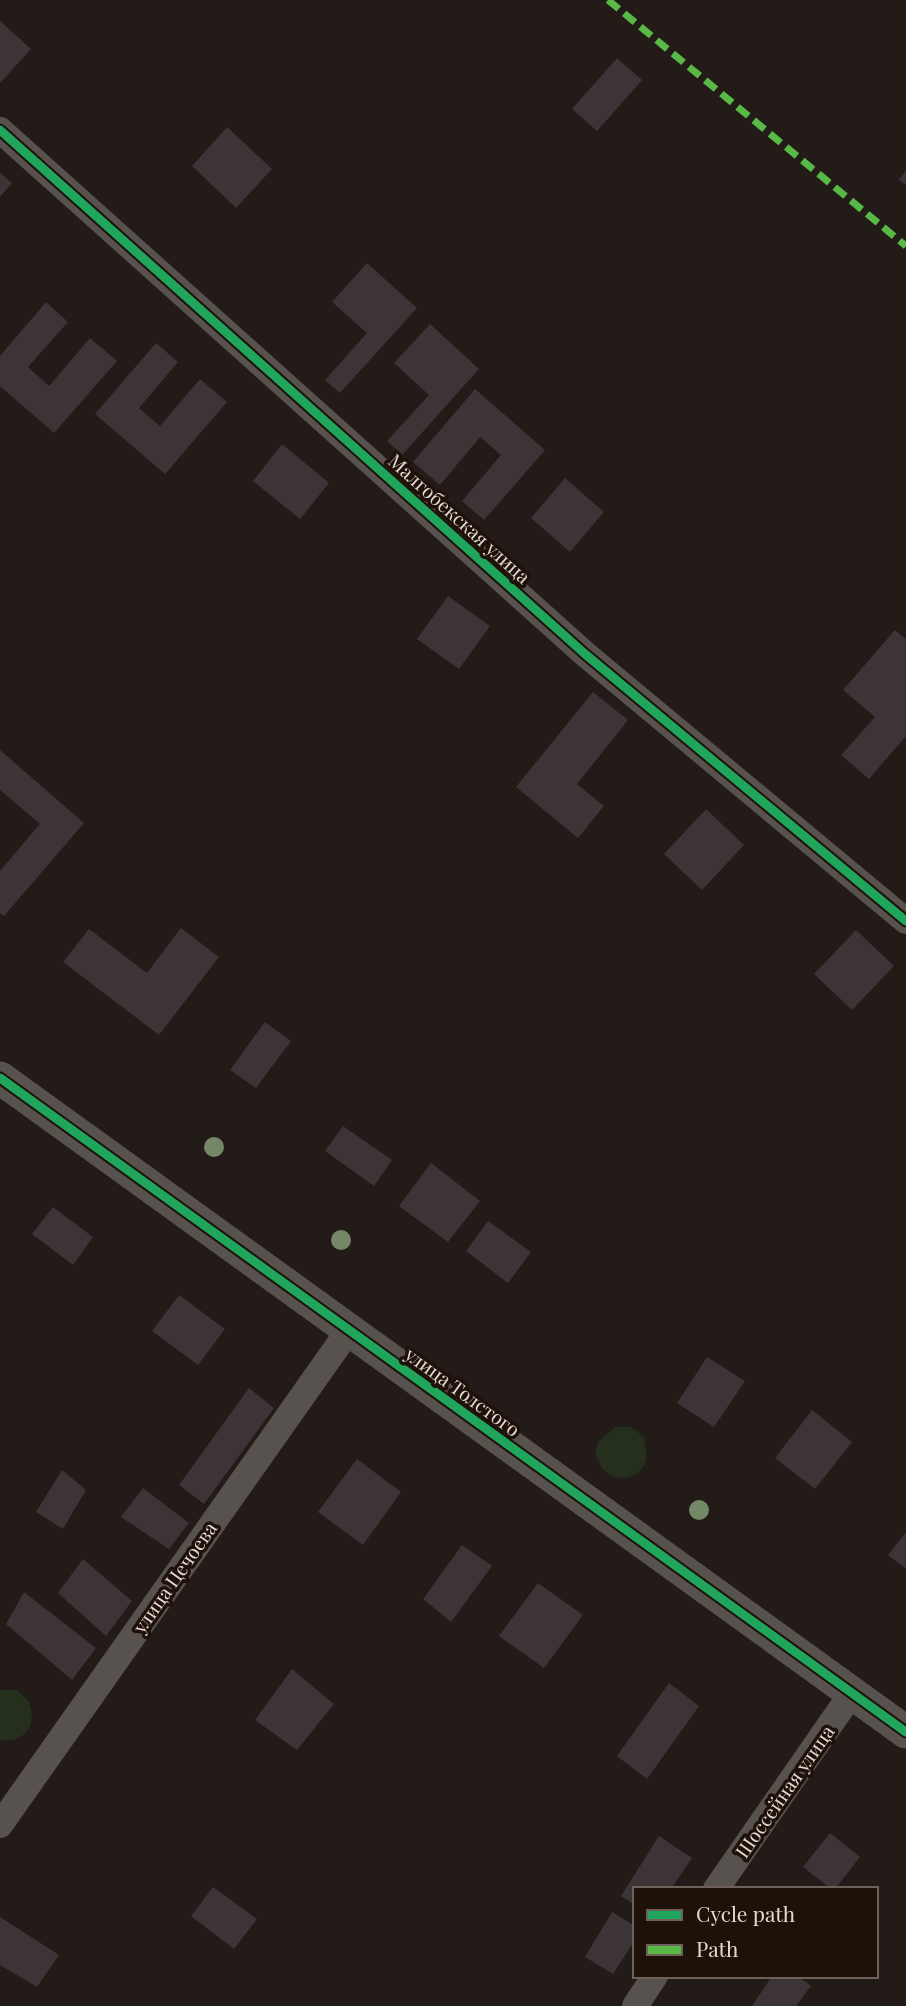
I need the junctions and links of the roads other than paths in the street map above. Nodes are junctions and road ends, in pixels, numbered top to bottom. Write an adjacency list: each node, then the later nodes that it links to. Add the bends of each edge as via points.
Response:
1 (0, 130): 2 (street, Малгобекская улица, via 585,654)
2 (906, 921)
3 (0, 1079): 4 (street, улица Толстого)
4 (349, 1330): 5 (street, улица Толстого); 7 (street, улица Цечоева)
5 (852, 1693): 6 (street, улица Толстого); 8 (street, Шоссейная улица)
6 (906, 1732)
7 (0, 1825)
8 (717, 1887)
9 (654, 1978): 10 (street)
10 (635, 2006)

